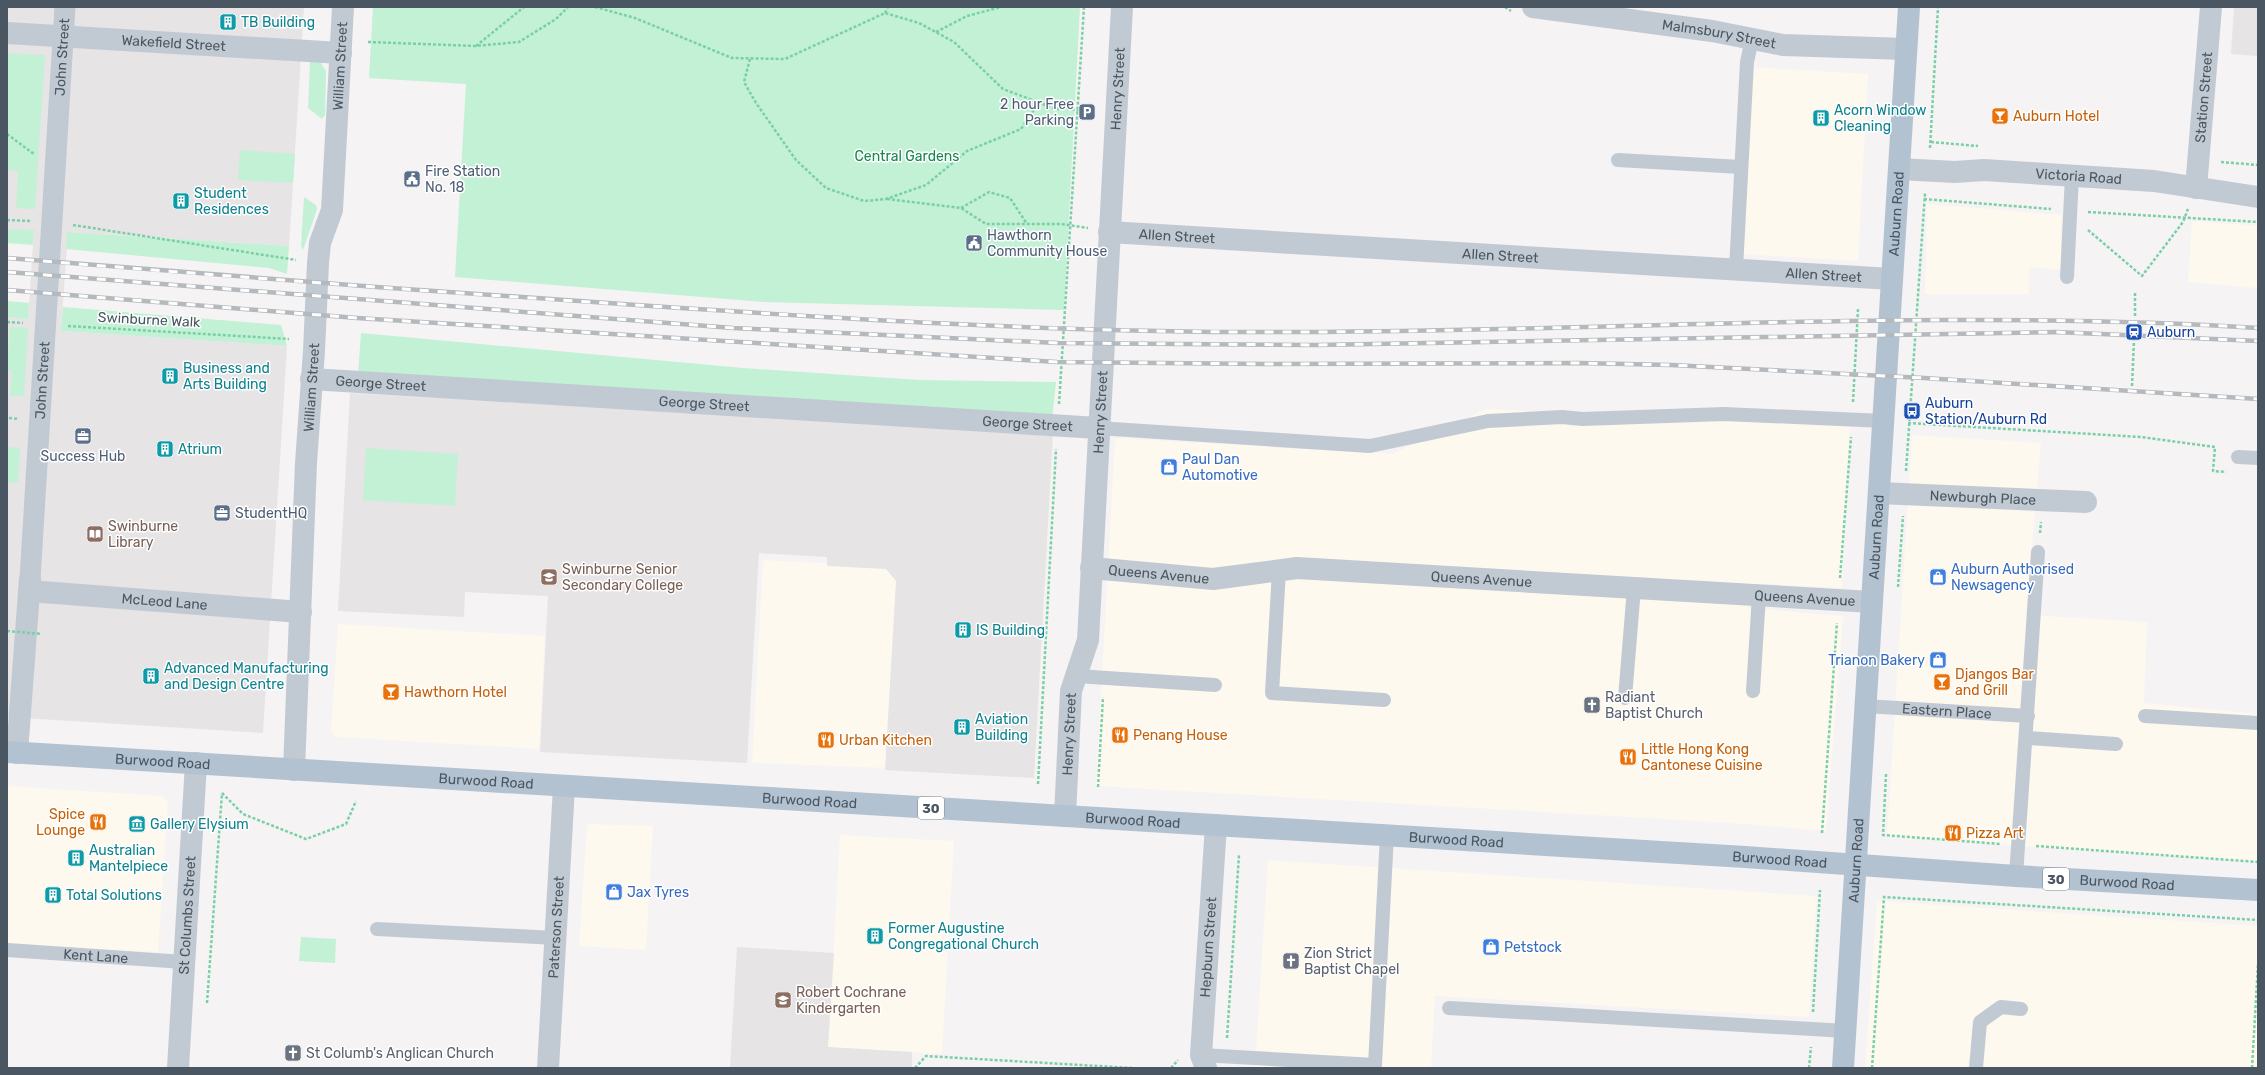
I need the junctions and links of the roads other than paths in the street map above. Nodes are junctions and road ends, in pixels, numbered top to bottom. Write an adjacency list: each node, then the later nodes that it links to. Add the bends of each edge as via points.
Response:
1 (65, 7): 8 (street, John Street)
2 (343, 7): 11 (street, William Street)
3 (1122, 7): 18 (street, Henry Street)
4 (1533, 7): 9 (street, Malmsbury Street, via 1712,31)
5 (1909, 7): 10 (main road, Auburn Road)
6 (2211, 7): 16 (street, Station Street)
7 (7, 33): 8 (street, Wakefield Street)
8 (63, 37): 11 (street, Wakefield Street); 32 (street, John Street)
9 (1752, 39): 10 (street, Malmsbury Street, via 1783,45); 13 (lane, via 1747,62)
10 (1906, 49): 14 (main road, Auburn Road)
11 (341, 53): 22 (street, William Street, via 332,210 320,243)
12 (1618, 160): 13 (lane)
13 (1741, 167): 19 (lane)
14 (1898, 169): 15 (street, Victoria Road, via 1955,172 1984,170); 21 (main road, Auburn Road)
15 (2072, 176): 16 (street, Victoria Road, via 2154,181); 20 (lane)
16 (2196, 188): 17 (street, Victoria Road)
17 (2258, 198)
18 (1109, 232): 19 (street, Allen Street); 24 (street, Henry Street)
19 (1736, 269): 21 (street, Allen Street)
20 (2067, 277)
21 (1892, 279): 23 (main road, Auburn Road)
22 (311, 379): 24 (street, George Street); 36 (street, William Street)
23 (1884, 421): 24 (lane, via 1724,414 1488,421 1370,446); 27 (main road, Auburn Road)
24 (1098, 428): 30 (street, Henry Street)
25 (2238, 457): 26 (lane)
26 (2258, 458)
27 (1879, 493): 28 (street, Newburgh Place); 35 (main road, Auburn Road)
28 (2086, 502)
29 (2038, 552): 43 (lane)
30 (1091, 568): 31 (street, Queens Avenue, via 1214,579); 37 (street, Henry Street, via 1088,640)
31 (1279, 570): 33 (street, Queens Avenue, via 1297,568); 41 (lane, via 1272,693)
32 (29, 585): 36 (street, McLeod Lane); 48 (street, John Street)
33 (1634, 588): 34 (street, Queens Avenue); 40 (lane)
34 (1759, 595): 35 (street, Queens Avenue); 39 (lane)
35 (1872, 602): 42 (main road, Auburn Road)
36 (301, 612): 50 (street, William Street)
37 (1076, 676): 38 (lane); 52 (street, Henry Street, via 1071,691)
38 (1215, 685)
39 (1753, 691)
40 (1625, 698)
41 (1384, 700)
42 (1866, 706): 43 (lane, Eastern Place); 55 (main road, Auburn Road)
43 (2028, 716): 46 (lane)
44 (2145, 716): 45 (lane)
45 (2258, 723)
46 (2027, 738): 47 (lane); 56 (lane)
47 (2116, 744)
48 (12, 753): 49 (main road, Burwood Road / 30)
49 (196, 763): 50 (main road, Burwood Road / 30); 61 (street, St Columbs Street)
50 (294, 770): 51 (main road, Burwood Road / 30)
51 (564, 787): 52 (main road, Burwood Road / 30); 59 (street, Paterson Street)
52 (1066, 816): 53 (main road, Burwood Road / 30)
53 (1216, 825): 54 (main road, Burwood Road / 30); 65 (street, Hepburn Street)
54 (1387, 835): 55 (main road, Burwood Road / 30); 65 (lane, via 1375,1064 1226,1056)
55 (1855, 865): 56 (main road, Burwood Road / 30); 64 (main road, Auburn Road)
56 (2016, 876): 57 (main road, Burwood Road / 30)
57 (2258, 890)
58 (377, 929): 59 (lane)
59 (556, 938): 67 (street, Paterson Street)
60 (7, 950): 61 (lane, Kent Lane)
61 (184, 962): 66 (street, St Columbs Street)
62 (1449, 1008): 64 (lane)
63 (2021, 1009): 69 (lane, via 2001,1007 1980,1022)
64 (1846, 1031): 68 (main road, Auburn Road)
65 (1204, 1061)
66 (178, 1068)
67 (548, 1068)
68 (1843, 1068)
69 (1976, 1068)

